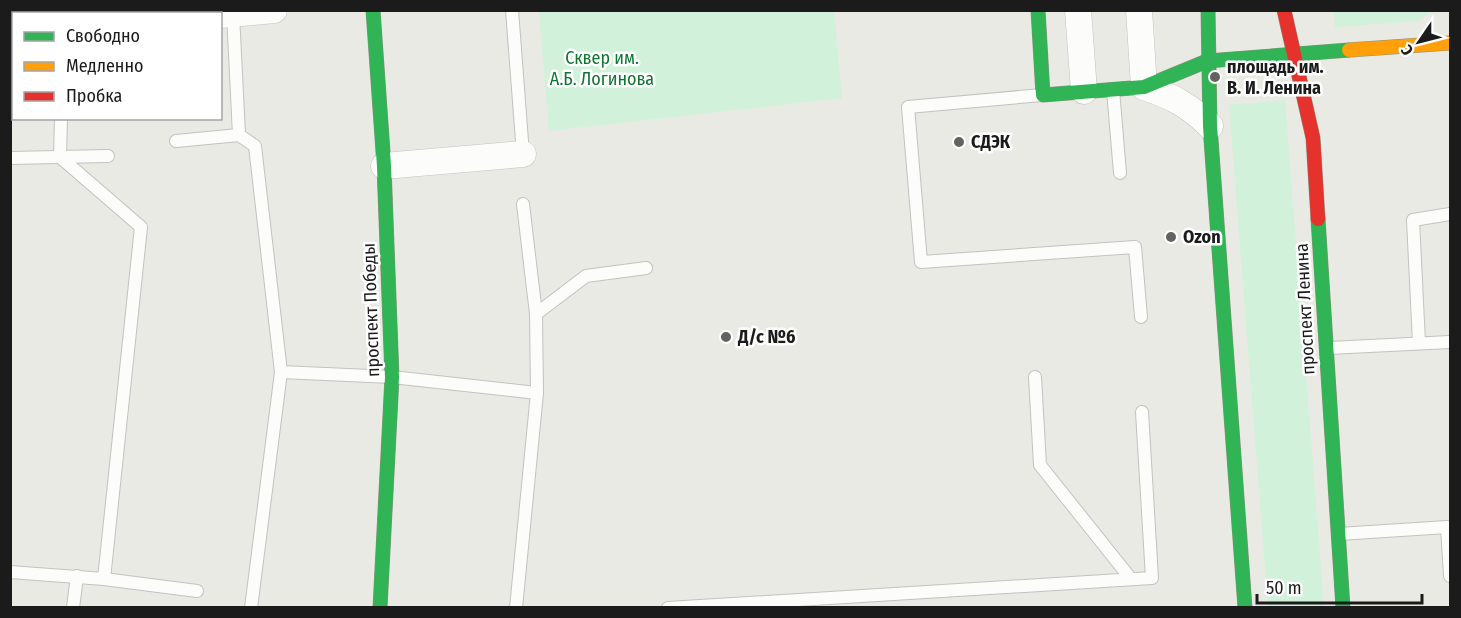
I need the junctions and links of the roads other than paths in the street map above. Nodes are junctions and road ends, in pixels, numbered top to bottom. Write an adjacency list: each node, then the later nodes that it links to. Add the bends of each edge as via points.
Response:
1 (274, 10): 9 (street)
2 (373, 10): 25 (street, проспект Победы)
3 (512, 10): 21 (lane)
4 (1038, 10): 16 (street)
5 (1078, 10): 15 (street)
6 (1139, 10): 13 (street)
7 (1208, 10): 12 (street)
8 (1284, 10): 11 (street, проспект Ленина)
9 (226, 15): 19 (lane)
10 (1450, 43): 11 (street)
11 (1295, 55): 12 (street); 34 (street, проспект Ленина, via 1313,138)
12 (1207, 61): 13 (street); 18 (street)
13 (1144, 87): 14 (street); 18 (street, via 1192,107)
14 (1113, 89): 15 (street); 26 (lane)
15 (1084, 91): 16 (street)
16 (1043, 95): 31 (lane, via 908,107 921,262 1135,247)
17 (60, 120): 23 (lane)
18 (1210, 126): 53 (street)
19 (239, 135): 20 (lane); 35 (lane, via 255,146)
20 (176, 141)
21 (523, 154): 25 (street)
22 (108, 156): 23 (lane)
23 (60, 157): 24 (lane); 44 (lane, via 141,227)
24 (10, 158)
25 (384, 166): 37 (street, проспект Победы)
26 (1120, 173)
27 (523, 204): 30 (lane)
28 (1450, 214): 33 (lane, via 1413,220)
29 (646, 268): 30 (lane, via 586,276)
30 (536, 314): 38 (lane)
31 (1141, 317)
32 (1450, 342): 33 (lane)
33 (1419, 343): 34 (lane)
34 (1325, 349): 40 (street, проспект Ленина)
35 (281, 372): 37 (lane); 49 (lane)
36 (1035, 376): 45 (lane, via 1040,465)
37 (392, 377): 38 (lane); 50 (street, проспект Победы)
38 (537, 393): 51 (lane)
39 (1143, 412): 45 (lane, via 1152,578)
40 (1337, 534): 43 (lane, via 1447,527); 54 (street, проспект Ленина)
41 (10, 572): 42 (lane)
42 (77, 576): 44 (lane); 48 (lane)
43 (1450, 576)
44 (104, 579): 46 (lane)
45 (1131, 579): 47 (lane)
46 (197, 591)
47 (841, 602): 52 (lane)
48 (73, 608)
49 (251, 608)
50 (381, 608)
51 (516, 608)
52 (668, 608)
53 (1245, 608)
54 (1343, 608)

